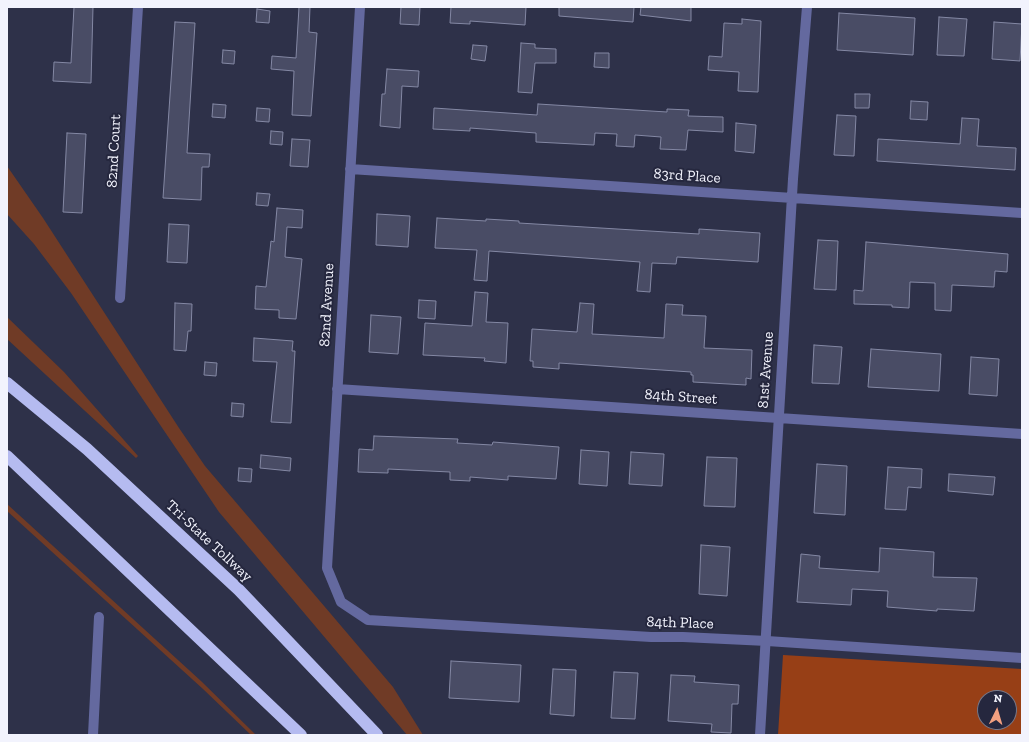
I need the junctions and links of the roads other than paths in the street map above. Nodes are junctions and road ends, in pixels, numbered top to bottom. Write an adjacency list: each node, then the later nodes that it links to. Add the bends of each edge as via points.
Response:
1 (138, 7): 7 (street, 82nd Court)
2 (360, 7): 4 (street, 82nd Avenue)
3 (806, 7): 5 (street, 81st Avenue)
4 (350, 169): 5 (street, 83rd Place); 9 (street, 82nd Avenue)
5 (792, 198): 6 (street, 83rd Place); 10 (street, 81st Avenue)
6 (1022, 213)
7 (120, 298)
8 (7, 383): 19 (highway, Tri-State Tollway, via 87,449 239,590)
9 (337, 390): 10 (street, 84th Street); 13 (street, 82nd Avenue, via 327,568)
10 (778, 419): 11 (street, 84th Street); 15 (street, 81st Avenue)
11 (1022, 434)
12 (7, 456): 18 (highway)
13 (341, 602): 15 (street, 84th Place, via 368,620 651,637)
14 (99, 617): 17 (street)
15 (767, 641): 16 (street, 84th Place); 20 (street, 81st Avenue)
16 (1022, 658)
17 (93, 735)
18 (301, 735)
19 (377, 735)
20 (760, 735)

